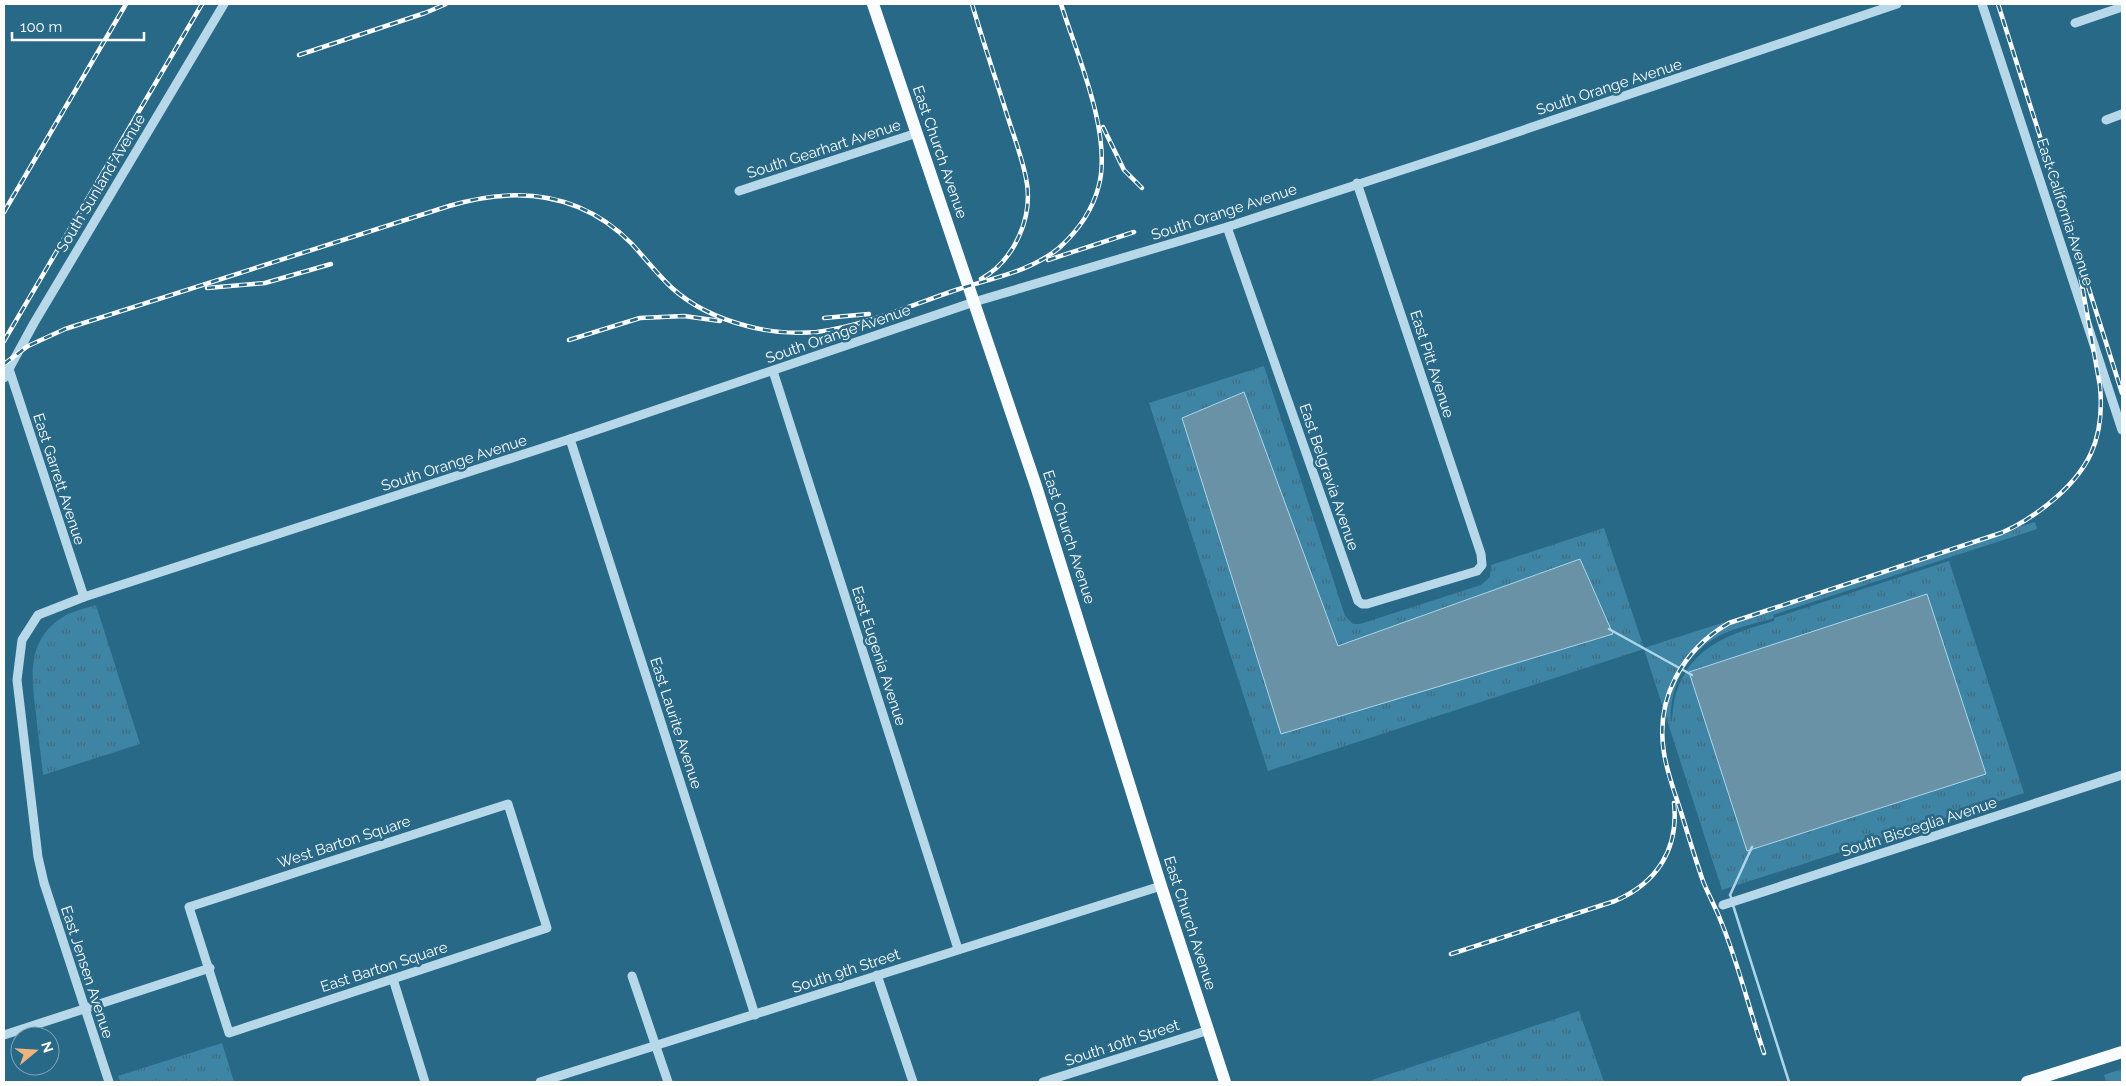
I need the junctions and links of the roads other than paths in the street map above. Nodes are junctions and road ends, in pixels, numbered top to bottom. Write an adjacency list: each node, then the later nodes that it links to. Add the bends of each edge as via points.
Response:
1 (224, 4): 14 (street, South Sunland Avenue)
2 (873, 4): 9 (main road, East Church Avenue)
3 (1897, 4): 10 (street, South Orange Avenue)
4 (1982, 4): 17 (street, East California Avenue)
5 (2122, 7): 6 (street)
6 (2075, 23)
7 (2122, 114): 8 (street)
8 (2106, 120)
9 (917, 133): 11 (street, South Gearhart Avenue); 13 (main road, East Church Avenue)
10 (1357, 183): 12 (street, South Orange Avenue); 19 (street, East Pitt Avenue)
11 (739, 191)
12 (1227, 226): 13 (street, South Orange Avenue); 19 (street, East Belgravia Avenue, via 1358,600 1367,604 1477,570 1482,565)
13 (974, 302): 15 (street, South Orange Avenue); 23 (main road, East Church Avenue, via 1037,488)
14 (9, 369): 16 (street, South Sunland Avenue); 20 (street, East Garrett Avenue)
15 (773, 371): 18 (street, South Orange Avenue); 26 (street, East Eugenia Avenue)
16 (4, 378)
17 (2122, 430)
18 (570, 439): 20 (street, South Orange Avenue); 32 (street, East Laurite Avenue)
19 (1481, 554)
20 (84, 597): 22 (street, South Orange Avenue, via 38,615 22,640 17,680)
21 (2122, 775): 24 (street, South Bisceglia Avenue)
22 (40, 870): 31 (street, East Jensen Avenue)
23 (1161, 886): 26 (street, South 9th Street); 33 (main road, East Church Avenue)
24 (1724, 904)
25 (547, 928): 27 (street, West Barton Square, via 508,804 189,907); 30 (street, East Barton Square)
26 (958, 949): 28 (street, South 9th Street)
27 (210, 968): 30 (street, East Barton Square, via 229,1033); 31 (street)
28 (877, 975): 32 (street, South 9th Street); 41 (street)
29 (632, 976): 35 (street)
30 (393, 979): 38 (street)
31 (85, 1008): 34 (street); 37 (street, East Jensen Avenue)
32 (755, 1015): 35 (street, South 9th Street)
33 (1209, 1030): 42 (street, South 10th Street); 43 (main road, East Church Avenue)
34 (4, 1035)
35 (655, 1045): 39 (street, South 9th Street); 40 (street)
36 (2122, 1052): 44 (main road)
37 (109, 1082)
38 (425, 1082)
39 (540, 1082)
40 (668, 1082)
41 (913, 1082)
42 (1044, 1082)
43 (1225, 1082)
44 (2027, 1082)

